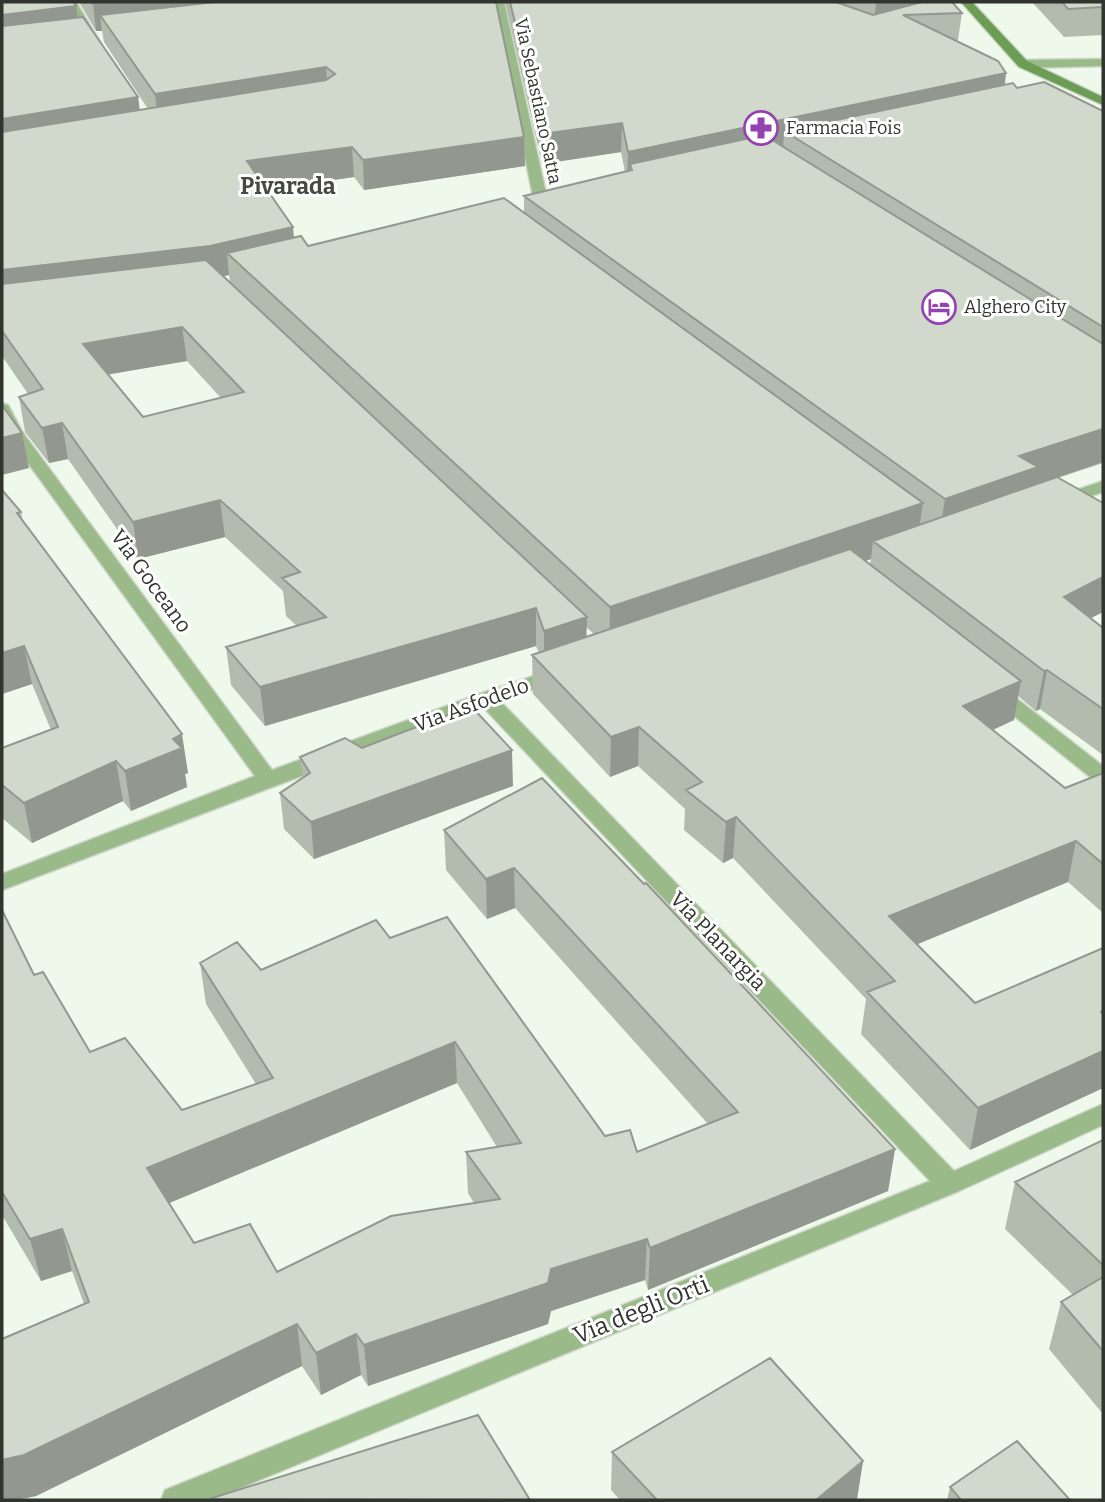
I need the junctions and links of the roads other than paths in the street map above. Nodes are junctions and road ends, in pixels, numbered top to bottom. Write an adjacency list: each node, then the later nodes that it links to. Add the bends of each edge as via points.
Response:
1 (71, 2): 6 (street)
2 (969, 5): 4 (street); 9 (street)
3 (496, 7): 13 (street, Via Sebastiano Satta)
4 (954, 11)
5 (104, 36): 6 (street)
6 (84, 38): 7 (street)
7 (102, 54)
8 (1103, 62): 9 (street)
9 (1023, 64): 10 (street)
10 (1079, 90): 11 (street); 12 (street)
11 (1052, 96)
12 (1103, 101)
13 (543, 207)
14 (2, 408): 21 (street, Via Goceano, via 15,434)
15 (1103, 486): 16 (street)
16 (1039, 509)
17 (578, 667): 19 (street, Via Asfodelo)
18 (983, 682): 20 (street)
19 (486, 698): 21 (street, Via Asfodelo); 24 (street, Via Planargia)
20 (1103, 776)
21 (268, 779): 22 (street, Via Asfodelo)
22 (2, 882)
23 (1103, 1114): 24 (street, Via degli Orti)
24 (950, 1184): 25 (street, Via degli Orti)
25 (176, 1500)

